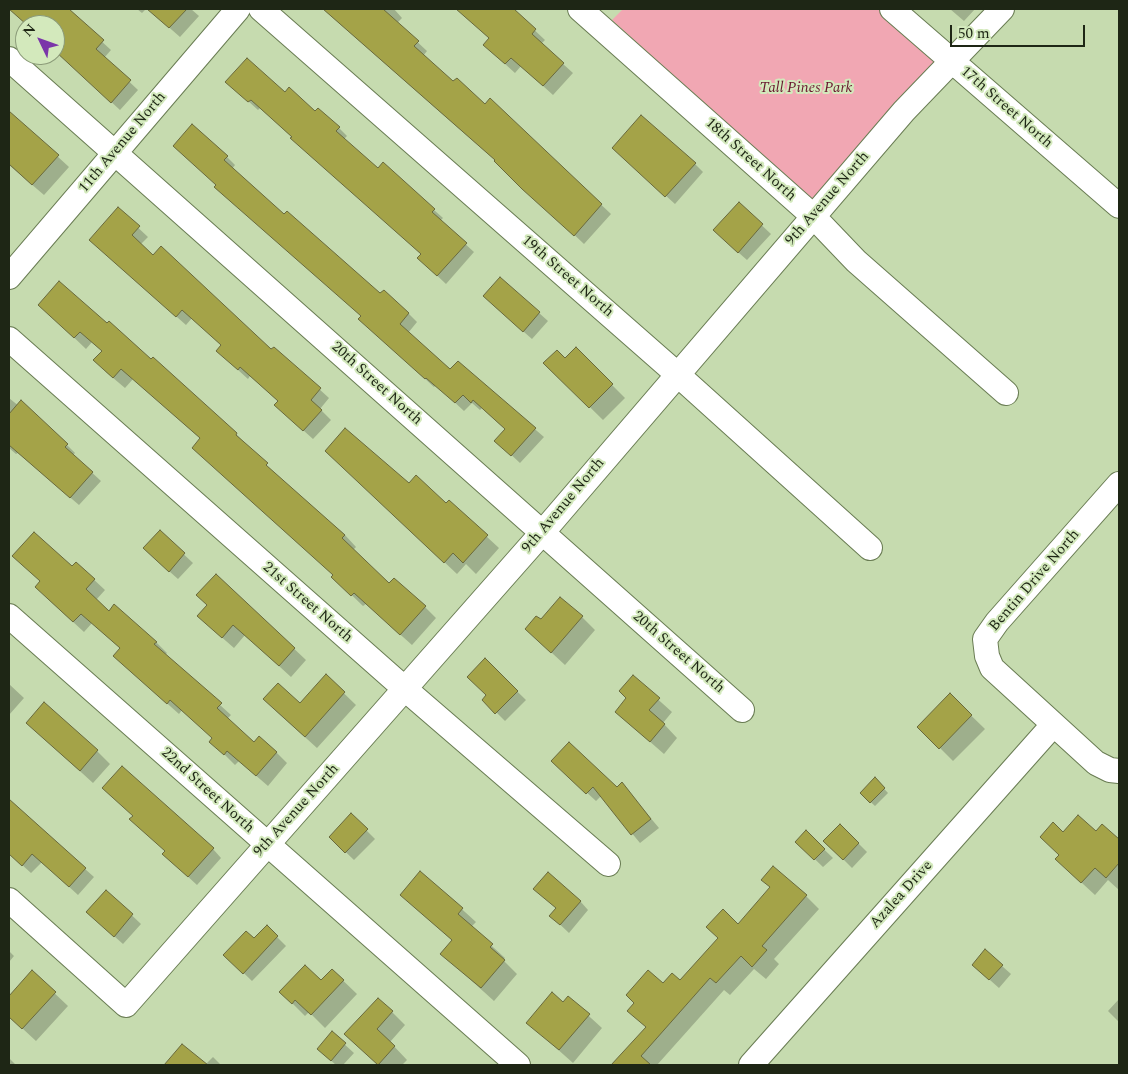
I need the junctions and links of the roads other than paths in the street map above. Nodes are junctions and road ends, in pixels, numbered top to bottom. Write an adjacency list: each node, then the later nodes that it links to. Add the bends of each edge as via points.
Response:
1 (238, 9): 8 (street, 11th Avenue North)
2 (261, 9): 13 (street, 19th Street North)
3 (580, 9): 10 (street, 18th Street North)
4 (892, 9): 7 (street, 17th Street North)
5 (1002, 9): 7 (street, 9th Avenue North)
6 (9, 59): 8 (street, 20th Street North)
7 (952, 62): 9 (street, 17th Street North); 10 (street, 9th Avenue North, via 904,111)
8 (116, 152): 11 (street, 11th Avenue North); 16 (street, 20th Street North)
9 (1119, 206)
10 (813, 216): 13 (street, 9th Avenue North); 14 (street, 18th Street North, via 856,261)
11 (9, 277)
12 (9, 339): 19 (street, 21st Street North)
13 (676, 374): 16 (street, 9th Avenue North); 17 (street, 19th Street North)
14 (1006, 393)
15 (1119, 484): 21 (street, Bentin Drive North, via 985,639 986,656 992,668)
16 (542, 533): 19 (street, 9th Avenue North); 20 (street, 20th Street North)
17 (870, 548)
18 (9, 616): 23 (street, 22nd Street North)
19 (405, 689): 23 (street, 9th Avenue North); 24 (street, 21st Street North)
20 (742, 710)
21 (1053, 725): 22 (street, via 1096,763); 27 (street, Azalea Drive)
22 (1119, 771)
23 (267, 844): 25 (street, 9th Avenue North, via 126,1005); 26 (street, 22nd Street North)
24 (608, 864)
25 (9, 900)
26 (518, 1065)
27 (752, 1065)

